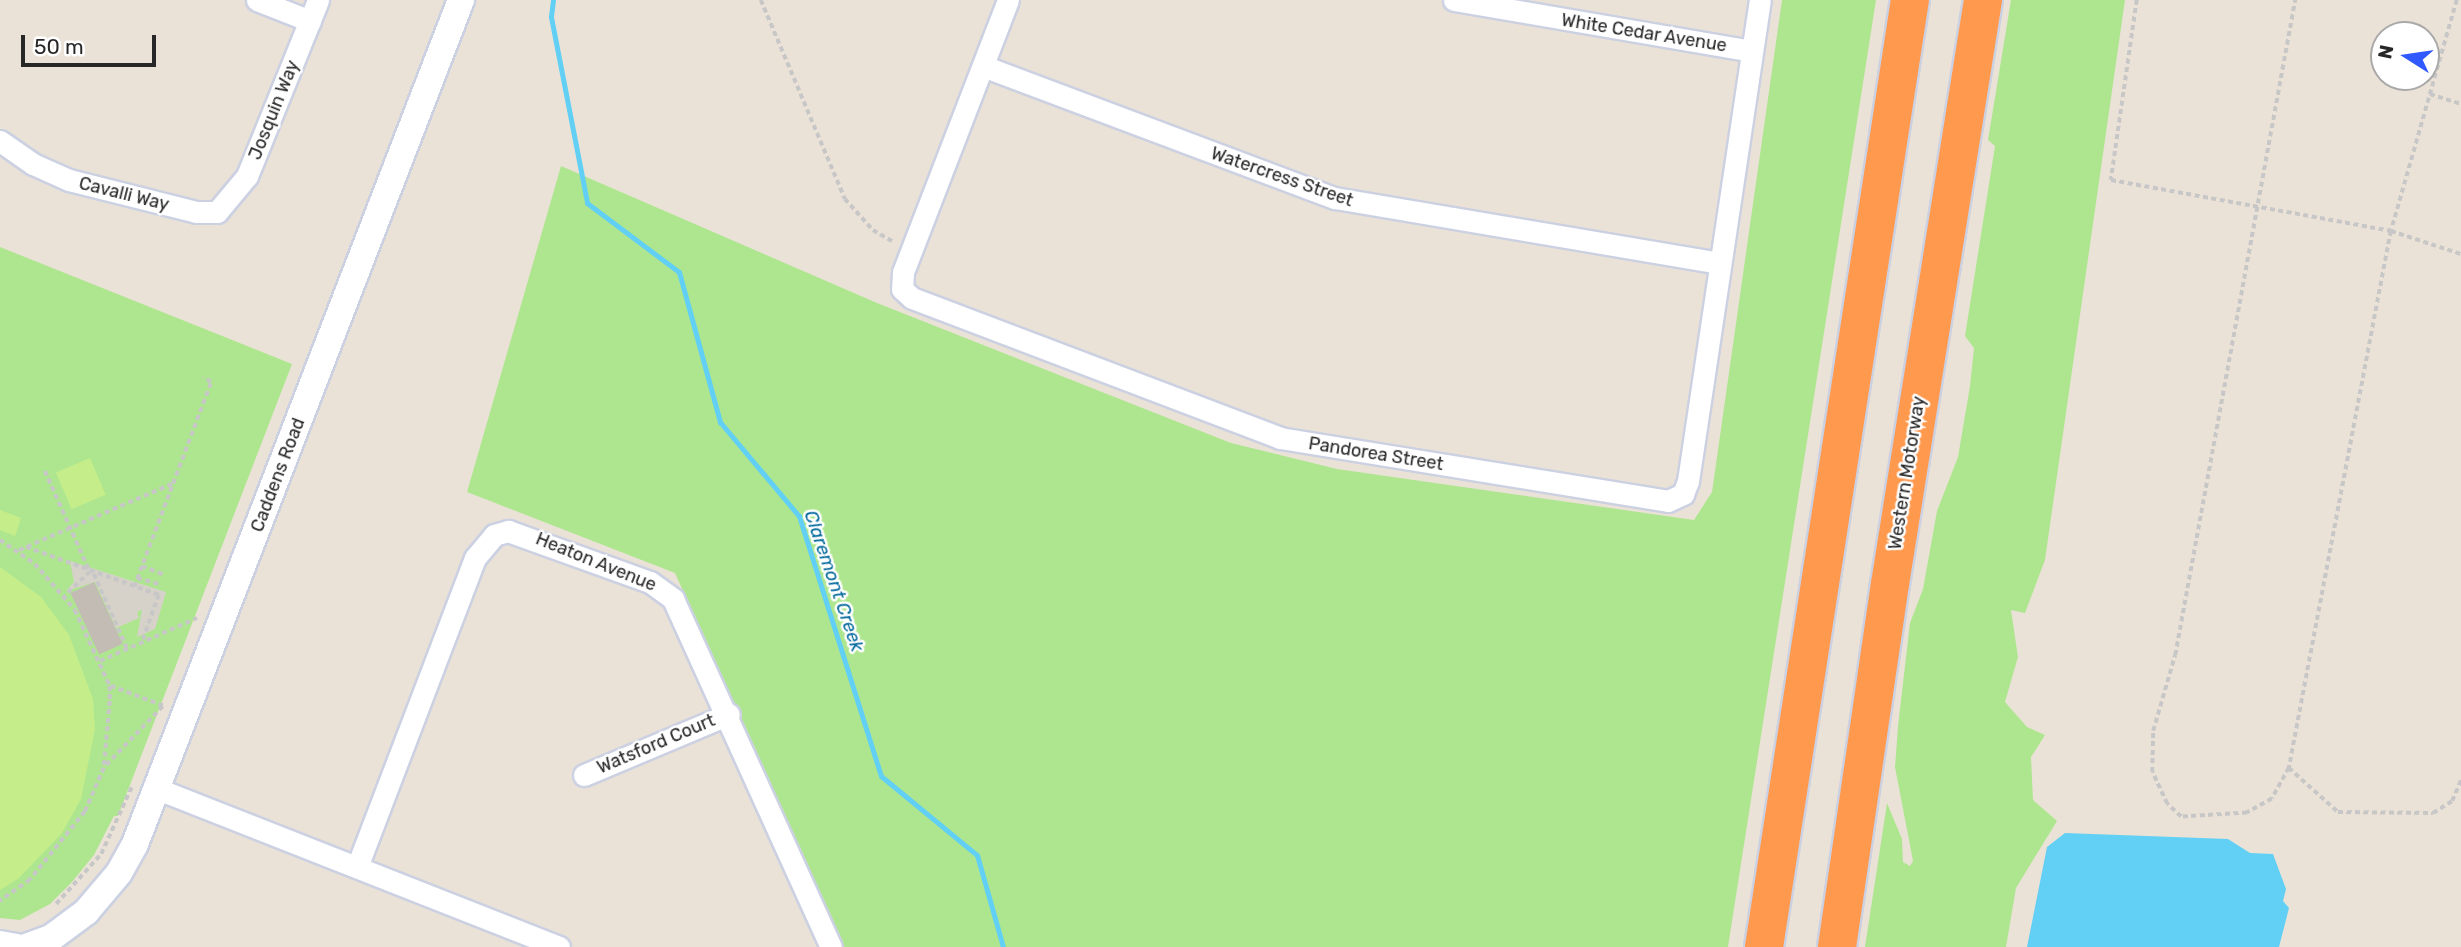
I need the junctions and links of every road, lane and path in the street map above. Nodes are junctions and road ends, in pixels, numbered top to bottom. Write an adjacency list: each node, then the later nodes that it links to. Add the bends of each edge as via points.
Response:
1 (257, 0): 13 (street)
2 (318, 0): 13 (street, Josquin Way)
3 (461, 0): 54 (street, Caddens Road)
4 (761, 0): 22 (path, via 845,199 873,230)
5 (1008, 0): 15 (street, Pandorea Street)
6 (1760, 0): 14 (street, Pandorea Street)
7 (1910, 0): 64 (highway)
8 (1983, 0): 65 (highway, Western Motorway)
9 (2137, 0): 19 (path, via 2111,180)
10 (2295, 0): 19 (path)
11 (2457, 0): 16 (path)
12 (1465, 1): 14 (street, White Cedar Avenue)
13 (310, 21): 20 (street, Josquin Way, via 247,176)
14 (1751, 51): 24 (street, Pandorea Street)
15 (982, 66): 22 (street, Pandorea Street); 24 (street, Watercress Street, via 1335,198)
16 (2430, 94): 17 (path); 21 (path)
17 (2461, 104)
18 (0, 141): 20 (street, Cavalli Way, via 33,164 69,180 196,212)
19 (2259, 205): 21 (path); 51 (path, via 2175,655 2152,731 2152,772 2167,804 2181,817 2246,813 2272,799)
20 (217, 212)
21 (2391, 231): 23 (path); 51 (path)
22 (912, 249): 24 (street, Pandorea Street, via 901,282 912,298 1264,434 1668,501 1679,498 1686,488)
23 (2461, 254)
24 (1718, 263)
25 (203, 378): 27 (path, via 211,382)
26 (45, 471): 28 (path)
27 (174, 483): 28 (path); 32 (path)
28 (71, 529): 30 (path); 33 (path)
29 (0, 540): 31 (path)
30 (26, 547): 31 (path); 33 (path)
31 (19, 550): 38 (path)
32 (142, 566): 34 (path); 35 (path)
33 (92, 573): 37 (path); 38 (path); 43 (path)
34 (164, 575)
35 (137, 578): 36 (path); 37 (path)
36 (160, 584)
37 (134, 587): 42 (path, via 159,595)
38 (65, 596): 44 (path)
39 (200, 609): 40 (path)
40 (197, 618): 41 (path); 42 (path)
41 (192, 631)
42 (143, 640): 43 (path)
43 (127, 648): 44 (path)
44 (100, 660): 45 (path)
45 (110, 686): 47 (path); 50 (path)
46 (167, 694): 47 (path)
47 (163, 706): 49 (path); 50 (path, via 117,748)
48 (729, 714): 52 (street, Watsford Court); 55 (street, Heaton Avenue, via 673,598 664,590 524,534 494,535 475,558); 63 (street, Heaton Avenue)
49 (153, 730)
50 (104, 768): 56 (path, via 68,838 30,880)
51 (2289, 768): 53 (path, via 2338,812 2433,813 2452,801)
52 (584, 775)
53 (2461, 780)
54 (147, 783): 55 (street); 57 (path, via 77,885); 57 (street, Caddens Road, via 119,873 96,902)
55 (357, 867): 62 (street)
56 (0, 901)
57 (53, 929): 61 (street, Caddens Road)
58 (0, 944): 59 (street); 60 (street)
59 (6, 947)
60 (17, 947)
61 (26, 947)
62 (559, 947)
63 (831, 947)
64 (1764, 947)
65 (1837, 947)

